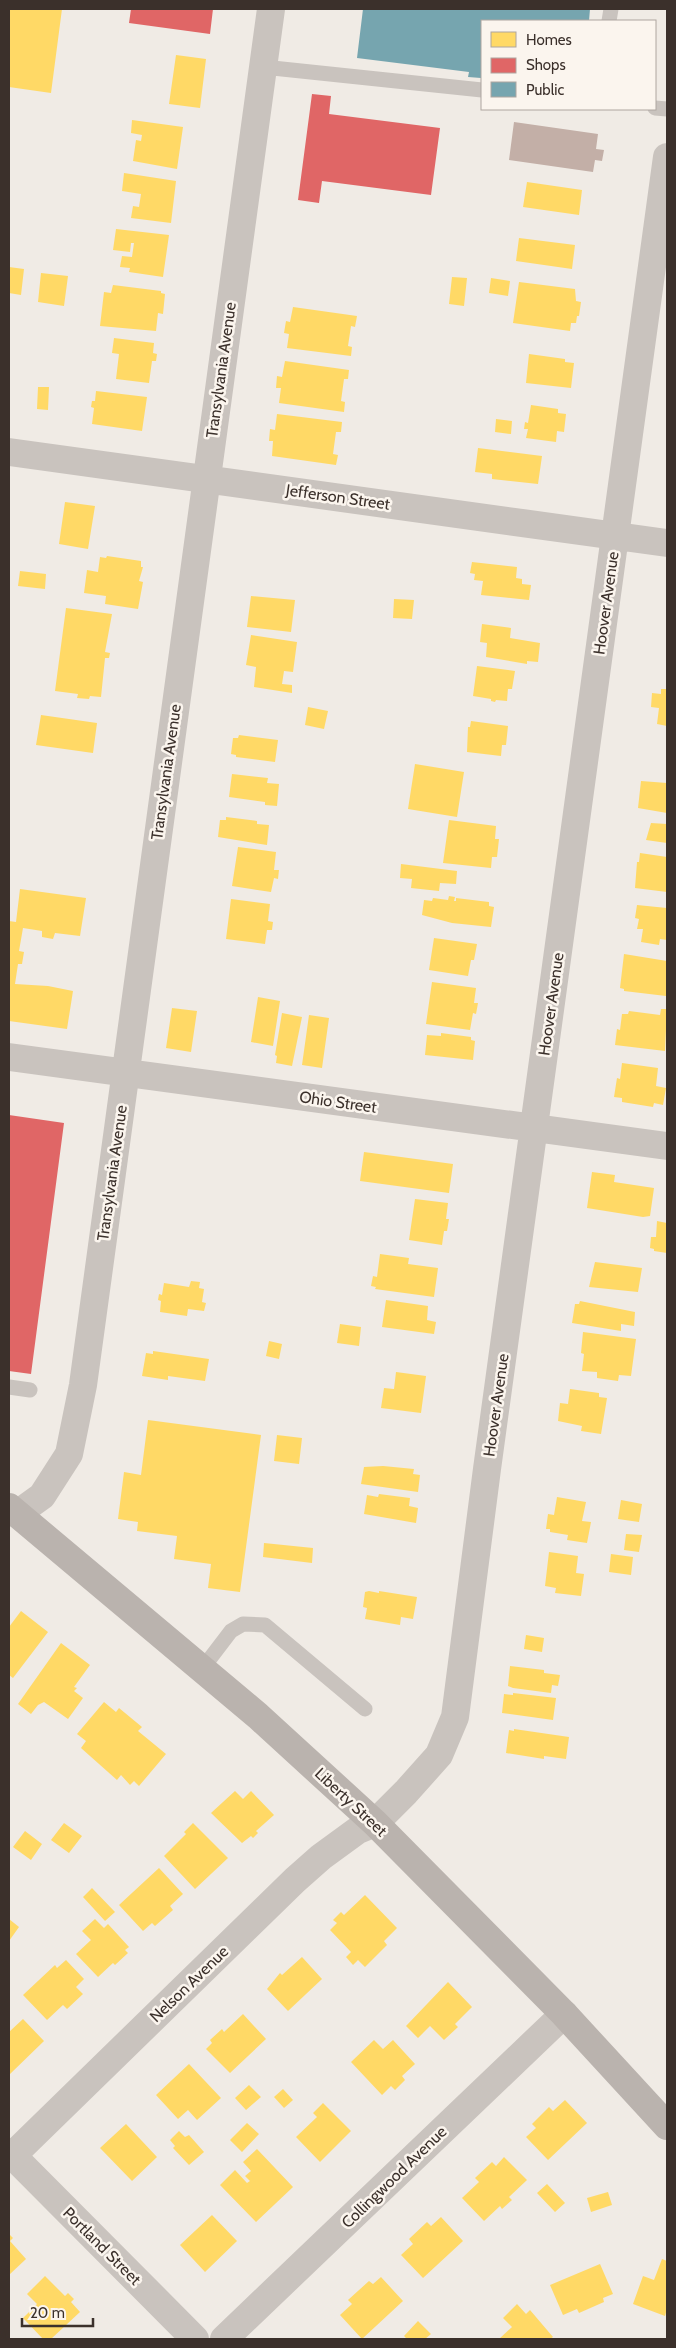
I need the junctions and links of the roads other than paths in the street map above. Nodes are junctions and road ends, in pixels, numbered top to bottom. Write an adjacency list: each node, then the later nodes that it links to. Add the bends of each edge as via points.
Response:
1 (271, 9): 2 (street, Transylvania Avenue)
2 (263, 67): 3 (lane); 6 (street, Transylvania Avenue)
3 (481, 90)
4 (667, 157): 7 (street, Hoover Avenue)
5 (9, 452): 6 (street, Jefferson Street)
6 (206, 478): 7 (street, Jefferson Street); 10 (street, Transylvania Avenue)
7 (615, 536): 8 (street, Jefferson Street); 11 (street, Hoover Avenue)
8 (667, 543)
9 (9, 1057): 10 (street, Ohio Street)
10 (125, 1073): 11 (street, Ohio Street); 15 (street, Transylvania Avenue, via 83,1385 70,1454 42,1496)
11 (534, 1128): 12 (street, Ohio Street); 18 (street, Hoover Avenue, via 455,1717 439,1754)
12 (667, 1146)
13 (9, 1387): 14 (lane)
14 (30, 1390)
15 (13, 1510): 16 (main road, Liberty Street)
16 (202, 1669): 17 (lane, via 231,1631 243,1624 265,1625); 18 (main road, Liberty Street)
17 (365, 1710)
18 (375, 1823): 19 (main road, Liberty Street); 21 (street, Nelson Avenue, via 321,1857)
19 (564, 2014): 20 (main road, Liberty Street); 23 (street, Collingwood Avenue)
20 (667, 2126)
21 (10, 2154): 22 (street, Portland Street)
22 (195, 2339)
23 (224, 2339)

